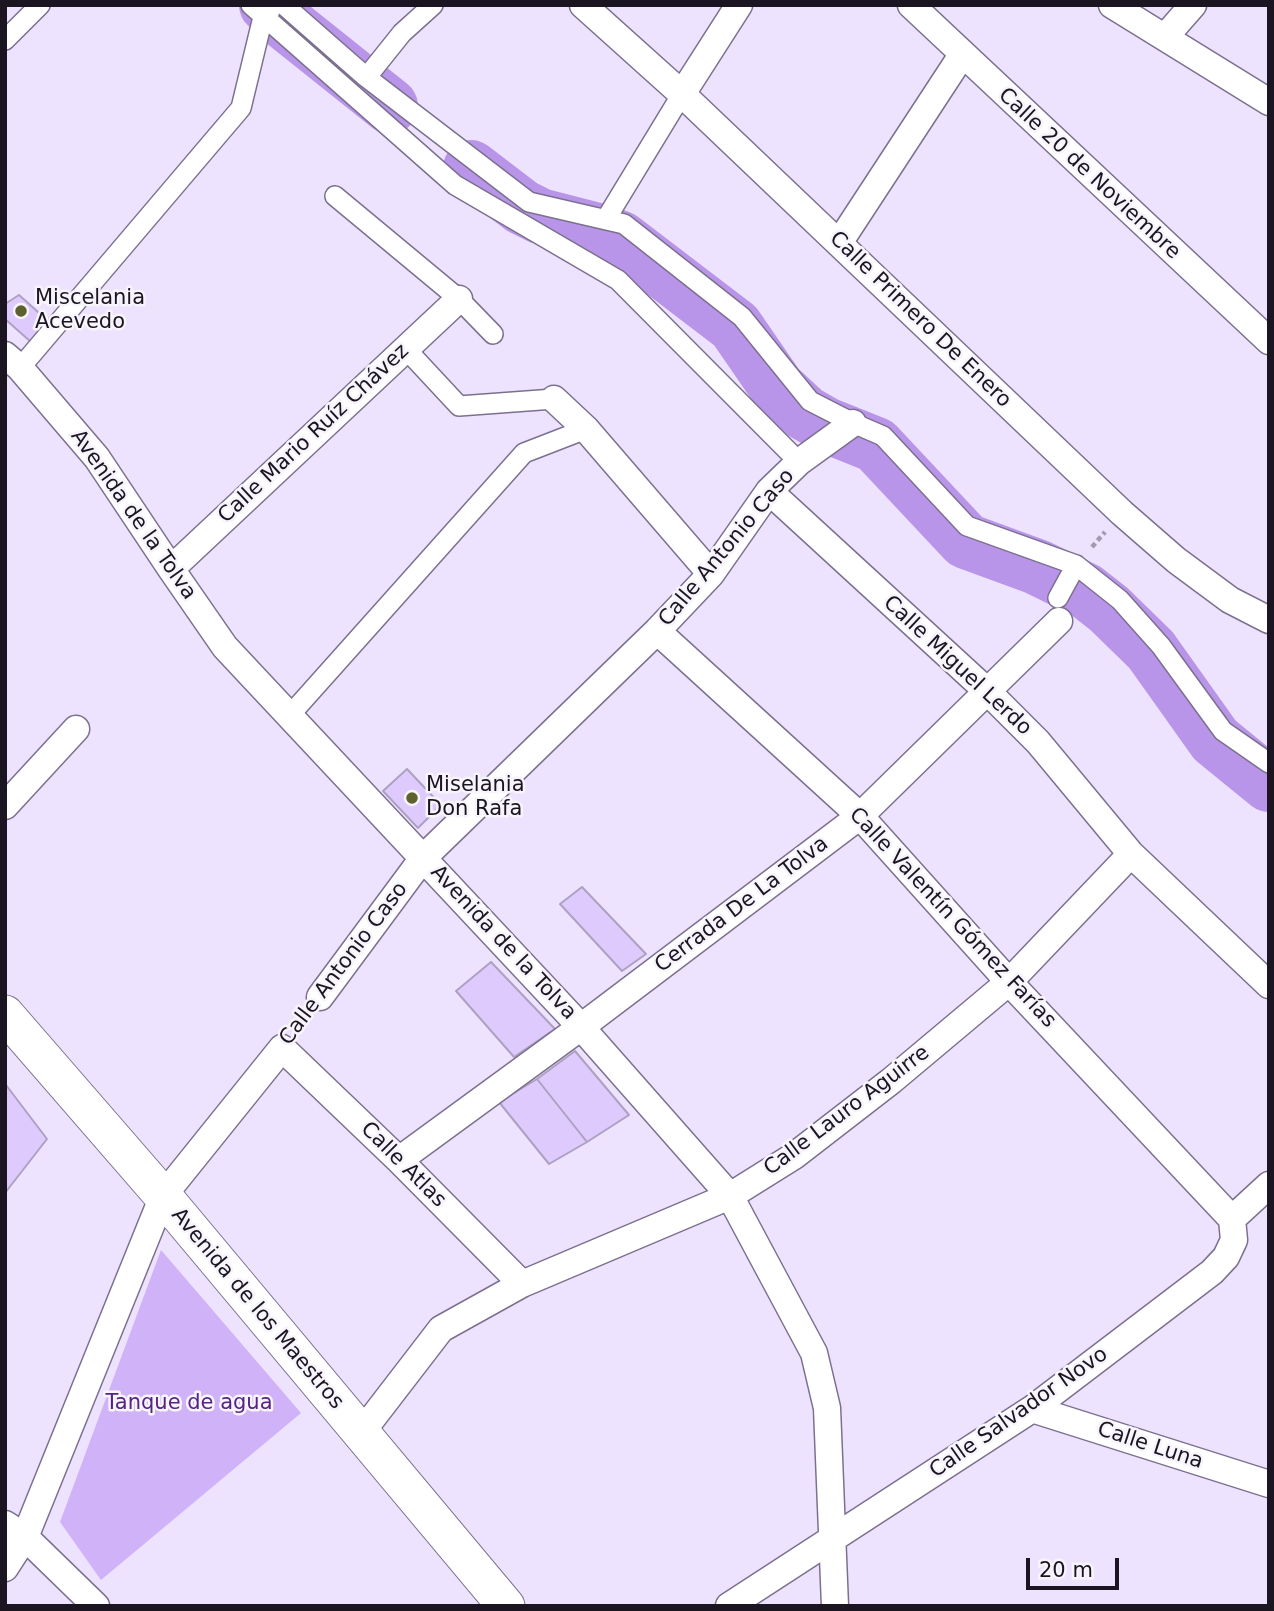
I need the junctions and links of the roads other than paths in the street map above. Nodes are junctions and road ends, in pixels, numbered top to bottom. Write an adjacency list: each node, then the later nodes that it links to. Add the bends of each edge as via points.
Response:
1 (40, 5): 11 (street)
2 (284, 5): 17 (street, via 366,77 530,202)
3 (433, 5): 13 (street, via 402,33)
4 (583, 5): 14 (street, Calle Primero De Enero)
5 (739, 5): 14 (street)
6 (911, 5): 12 (street, Calle 20 de Noviembre)
7 (1112, 5): 10 (street)
8 (1193, 5): 10 (street)
9 (264, 9): 23 (street, via 241,108); 27 (street, via 455,185 618,280)
10 (1165, 37): 15 (street)
11 (5, 40)
12 (962, 55): 18 (street); 21 (street, Calle 20 de Noviembre)
13 (370, 73)
14 (682, 94): 17 (street); 18 (street, Calle Primero De Enero)
15 (1269, 102)
16 (335, 196): 19 (street)
17 (606, 219): 25 (street, via 624,224 742,317 810,401)
18 (839, 243): 33 (street, Calle Primero De Enero, via 1176,561 1230,600)
19 (458, 299): 20 (street); 22 (street, Calle Mario Ruíz Chávez)
20 (493, 334)
21 (1269, 341)
22 (405, 348): 24 (street, via 459,406); 30 (street, Calle Mario Ruíz Chávez)
23 (10, 369): 30 (street, Avenida de la Tolva, via 97,457)
24 (554, 399): 26 (street)
25 (853, 423): 27 (street, Calle Antonio Caso); 29 (street, via 883,436 967,526)
26 (586, 429): 31 (street); 36 (street, via 524,453)
27 (809, 455): 28 (street, Calle Antonio Caso)
28 (769, 491): 31 (street, Calle Antonio Caso); 35 (street, Calle Miguel Lerdo)
29 (1076, 565): 32 (street, Cerrada De La Tolva); 38 (street, via 1120,600 1161,646 1223,731)
30 (171, 569): 36 (street, Avenida de la Tolva, via 225,647)
31 (711, 574): 34 (street, Calle Antonio Caso)
32 (1059, 609): 35 (street, Cerrada De La Tolva)
33 (1269, 620)
34 (657, 631): 40 (street, Calle Valentín Gómez Farías); 42 (street, Calle Antonio Caso)
35 (988, 691): 40 (street, Cerrada De La Tolva); 41 (street, Calle Miguel Lerdo, via 1038,742)
36 (290, 715): 42 (street, Avenida de la Tolva)
37 (76, 729): 39 (street)
38 (1269, 763)
39 (5, 806)
40 (860, 816): 43 (street, Calle Valentín Gómez Farías); 47 (street, Cerrada De La Tolva)
41 (1131, 854): 43 (street, Calle Lauro Aguirre); 44 (street, Calle Miguel Lerdo)
42 (423, 858): 45 (street, Calle Antonio Caso); 47 (street, Avenida de la Tolva)
43 (1009, 982): 52 (street, Calle Lauro Aguirre, via 805,1147); 53 (street, Calle Valentín Gómez Farías)
44 (1269, 985)
45 (320, 997)
46 (5, 1014): 51 (main road, Avenida de los Maestros)
47 (581, 1027): 49 (street, Cerrada De La Tolva); 52 (street, Avenida de la Tolva)
48 (282, 1048): 49 (street, Calle Atlas); 51 (street, Calle Antonio Caso)
49 (399, 1160): 54 (street, Calle Atlas)
50 (1269, 1185): 53 (street)
51 (163, 1196): 56 (main road, Avenida de los Maestros); 58 (street, Calle Antonio Caso)
52 (730, 1196): 54 (street, Calle Lauro Aguirre); 59 (street, Avenida de la Tolva, via 814,1353 827,1408)
53 (1233, 1219): 55 (street, Calle Salvador Novo, via 1234,1240 1226,1258 1212,1272)
54 (522, 1284): 56 (street, Calle Lauro Aguirre, via 441,1329)
55 (1032, 1409): 57 (street, Calle Luna); 59 (street, Calle Salvador Novo)
56 (361, 1433): 62 (main road, Avenida de los Maestros)
57 (1269, 1484)
58 (15, 1531): 60 (street, Calle Antonio Caso); 61 (street)
59 (832, 1539): 63 (street, Calle Salvador Novo); 64 (street, Avenida de la Tolva)
60 (5, 1568)
61 (96, 1606)
62 (506, 1606)
63 (729, 1606)
64 (835, 1606)

